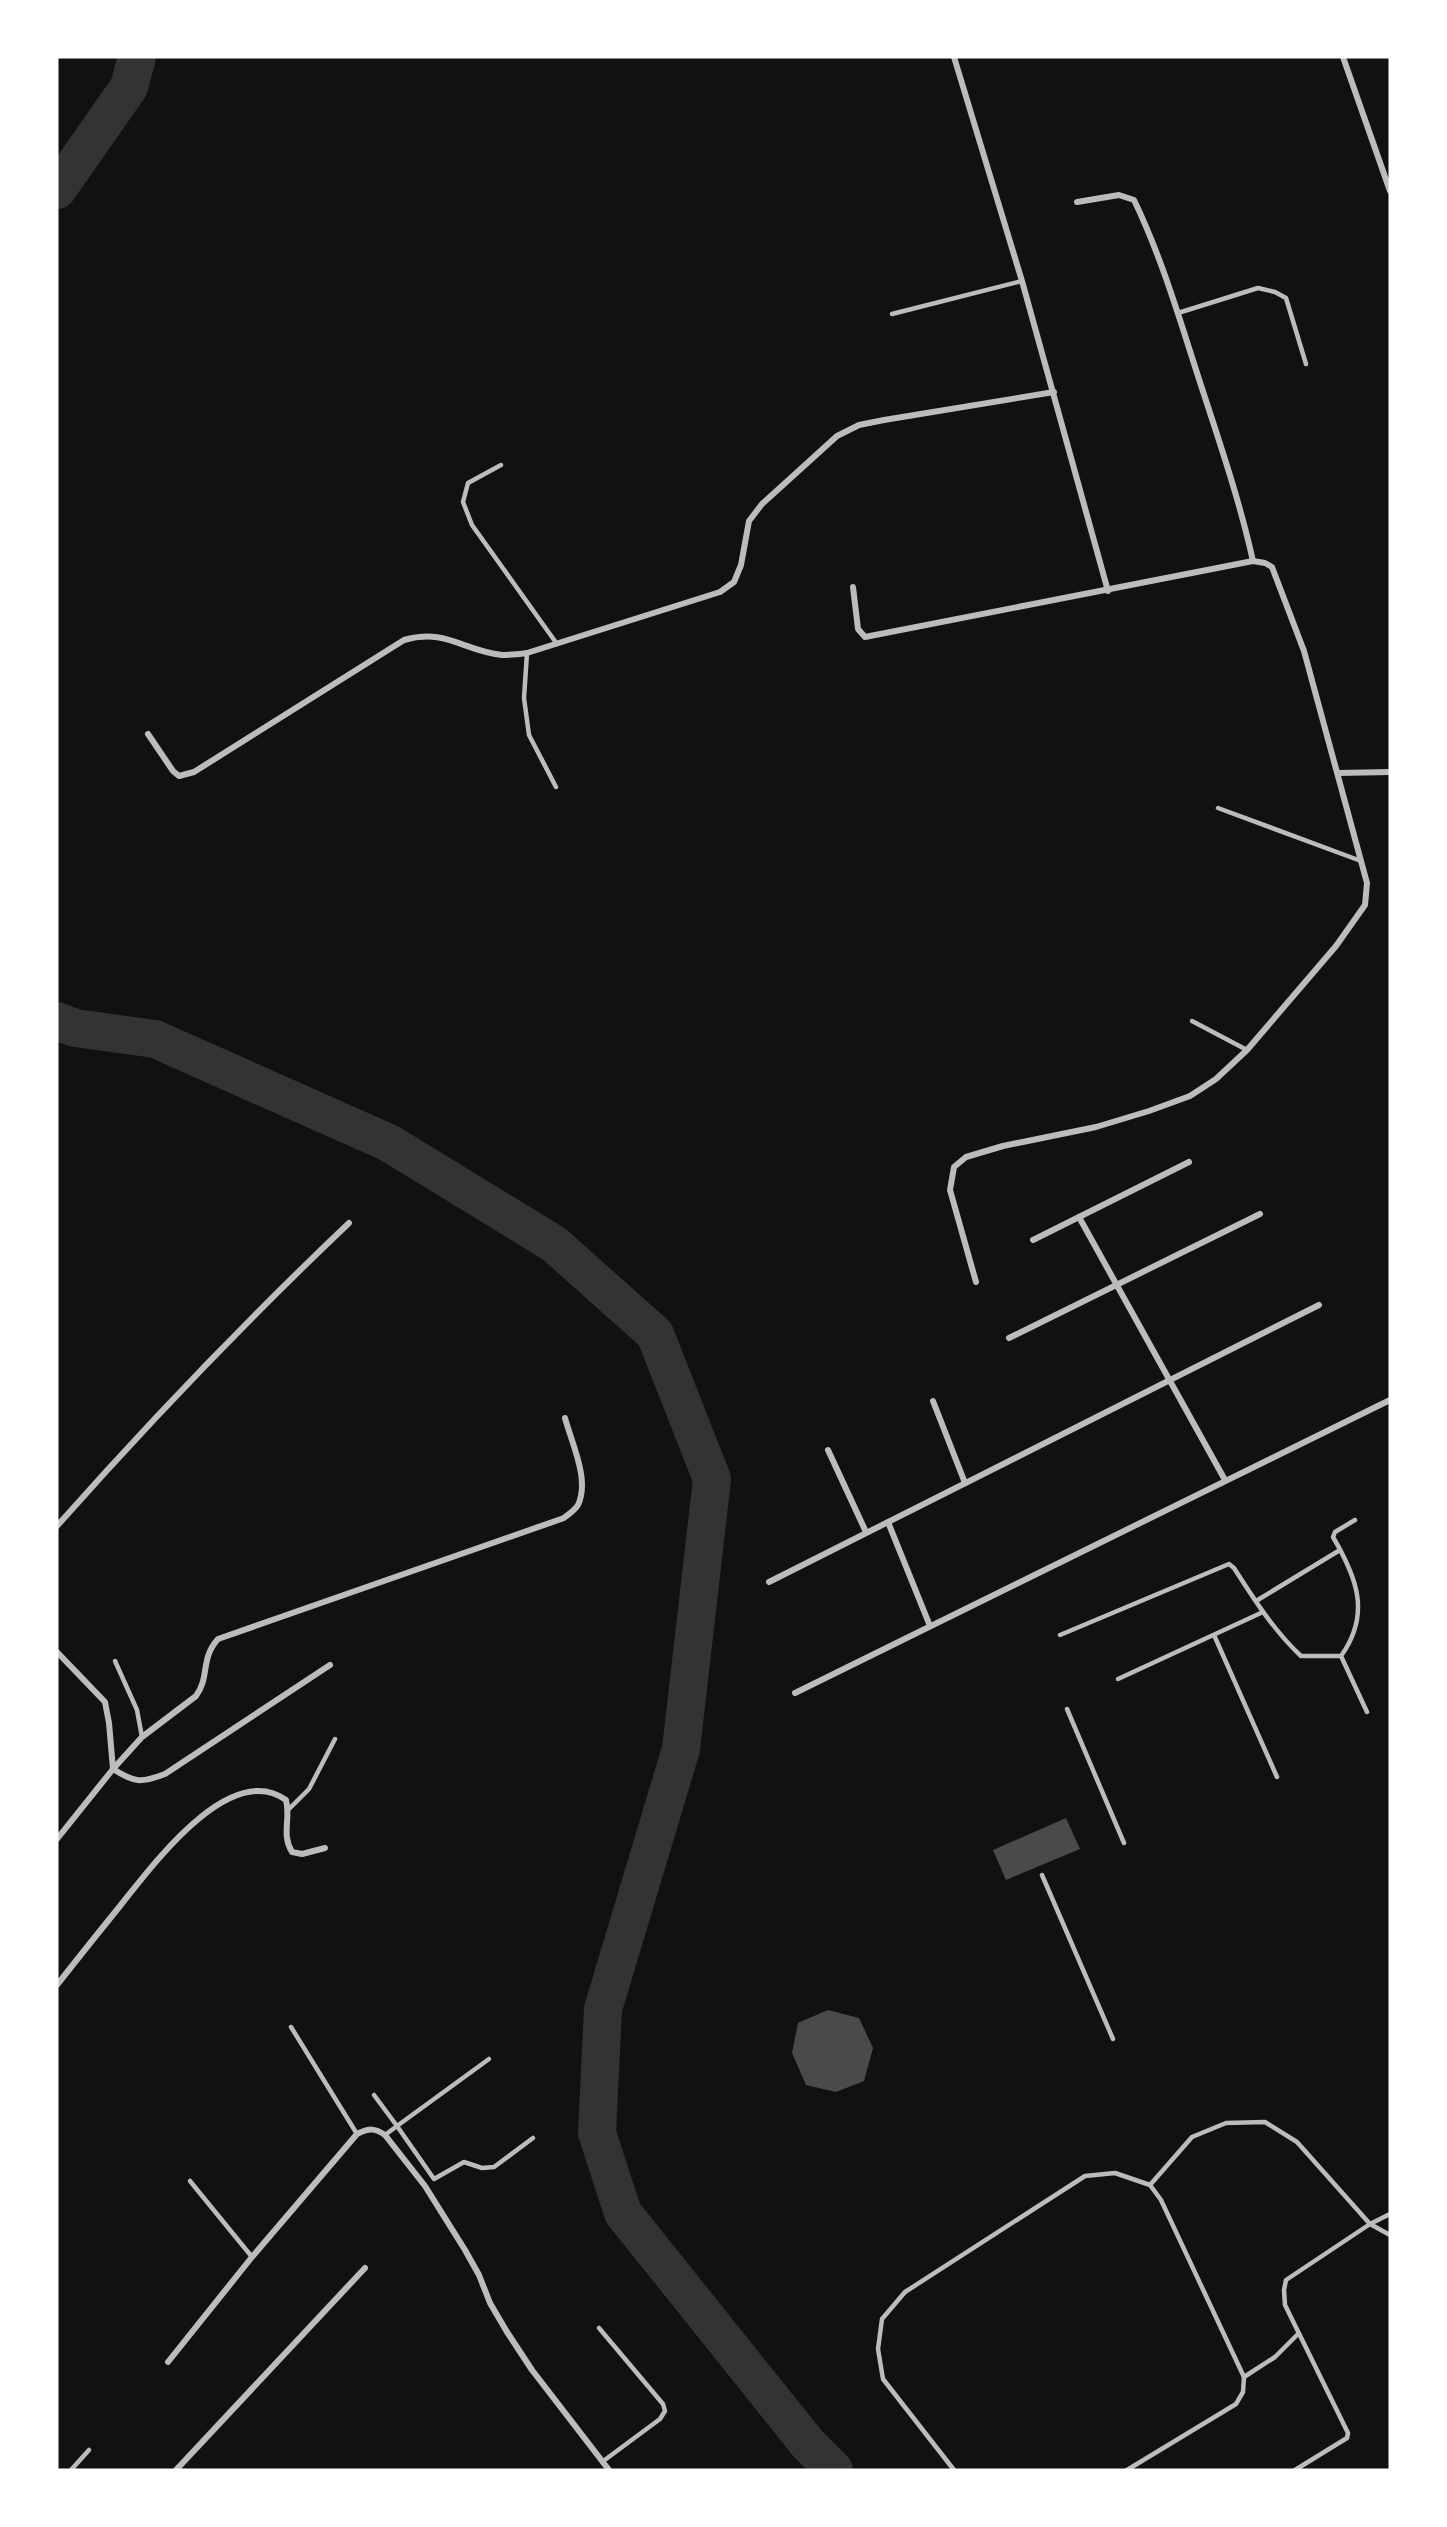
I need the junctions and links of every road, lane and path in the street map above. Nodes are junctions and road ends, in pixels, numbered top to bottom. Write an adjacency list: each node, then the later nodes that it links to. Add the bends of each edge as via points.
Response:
1 (954, 57): 5 (street)
2 (1343, 57): 3 (street)
3 (1390, 191)
4 (1077, 202): 6 (street, via 1119,195 1134,200)
5 (1022, 281): 7 (lane); 9 (street)
6 (1178, 313): 8 (lane, via 1258,288 1275,292 1286,298); 11 (street, via 1242,513)
7 (892, 314)
8 (1306, 364)
9 (1054, 392): 13 (street); 14 (street, via 876,422 837,436 762,504 749,521 734,582 720,592)
10 (501, 465): 14 (lane, via 468,483 463,502 472,525)
11 (1253, 561): 13 (street); 18 (street, via 1272,567 1304,651)
12 (853, 587): 13 (street, via 858,628 865,637)
13 (1108, 591)
14 (557, 644): 15 (street)
15 (526, 654): 16 (street, via 504,655 436,636 404,640 194,772 179,776); 19 (lane, via 529,735)
16 (148, 734)
17 (1390, 772): 18 (street)
18 (1338, 773): 21 (street)
19 (556, 787)
20 (1218, 808): 21 (lane)
21 (1362, 862): 23 (street, via 1367,882 1365,905 1336,946)
22 (1192, 1021): 23 (lane)
23 (1247, 1050): 29 (street, via 1216,1079 1180,1100 1096,1127 966,1156 954,1167 950,1190)
24 (1189, 1162): 26 (street)
25 (1260, 1214): 30 (street)
26 (1079, 1217): 28 (street); 30 (street)
27 (349, 1223): 42 (street, via 151,1421)
28 (1033, 1240)
29 (976, 1282)
30 (1116, 1285): 32 (street); 33 (street)
31 (1319, 1305): 33 (street)
32 (1009, 1338)
33 (1168, 1380): 38 (street); 39 (street)
34 (933, 1401): 39 (street)
35 (1390, 1401): 38 (street)
36 (565, 1418): 59 (street, via 583,1491 577,1507 564,1518 218,1639 208,1650 202,1688 196,1696)
37 (828, 1450): 43 (street)
38 (1225, 1480): 48 (street)
39 (965, 1483): 41 (street)
40 (1355, 1520): 44 (lane, via 1335,1532 1333,1537)
41 (888, 1522): 43 (street); 48 (street)
42 (57, 1526)
43 (866, 1532): 45 (street)
44 (1340, 1550): 46 (lane); 52 (lane, via 1359,1596 1352,1641)
45 (769, 1582)
46 (1256, 1601): 47 (lane); 49 (lane, via 1234,1568 1223,1565)
47 (1263, 1612): 50 (lane); 52 (lane, via 1301,1656)
48 (930, 1626): 56 (street)
49 (1060, 1635)
50 (1214, 1635): 55 (lane); 62 (lane)
51 (57, 1652): 61 (street, via 105,1702)
52 (1341, 1656): 58 (lane)
53 (115, 1661): 59 (lane, via 137,1710)
54 (330, 1665): 61 (street, via 165,1774 147,1781 131,1780)
55 (1119, 1679)
56 (795, 1693)
57 (1067, 1709): 66 (lane)
58 (1367, 1712)
59 (142, 1737): 61 (street)
60 (335, 1740): 63 (lane, via 309,1789)
61 (113, 1769): 64 (street)
62 (1277, 1777)
63 (289, 1809): 67 (street, via 285,1830 292,1852 302,1854); 69 (street, via 279,1794 247,1792 200,1816 166,1848)
64 (60, 1831): 65 (street)
65 (57, 1839)
66 (1124, 1843)
67 (325, 1848)
68 (1042, 1875): 71 (lane)
69 (57, 1984)
70 (291, 2027): 75 (lane)
71 (1113, 2039)
72 (489, 2059): 74 (lane)
73 (374, 2095): 74 (lane)
74 (397, 2126): 76 (lane); 77 (lane, via 434,2179 464,2162 494,2167)
75 (357, 2134): 76 (street, via 377,2129); 83 (street)
76 (386, 2135): 90 (street, via 425,2186 465,2250 490,2303 532,2370)
77 (533, 2138)
78 (190, 2181): 83 (lane)
79 (1150, 2185): 81 (lane, via 1192,2137 1226,2123 1265,2122 1297,2142); 88 (lane, via 1161,2200); 94 (lane, via 1115,2173 1085,2176 905,2292 882,2319 878,2349 883,2379)
80 (1390, 2214): 81 (lane)
81 (1371, 2223): 82 (lane); 86 (lane, via 1286,2280 1285,2305)
82 (1390, 2235)
83 (252, 2257): 87 (street)
84 (365, 2268): 92 (street)
85 (599, 2328): 90 (lane, via 665,2411 660,2419)
86 (1298, 2334): 88 (lane, via 1275,2357); 96 (lane, via 1348,2433 1347,2438)
87 (168, 2362)
88 (1244, 2377): 95 (lane, via 1243,2392 1236,2404)
89 (89, 2451): 91 (lane)
90 (602, 2462): 93 (street)
91 (71, 2470)
92 (176, 2470)
93 (609, 2470)
94 (954, 2470)
95 (1127, 2470)
96 (1295, 2470)

